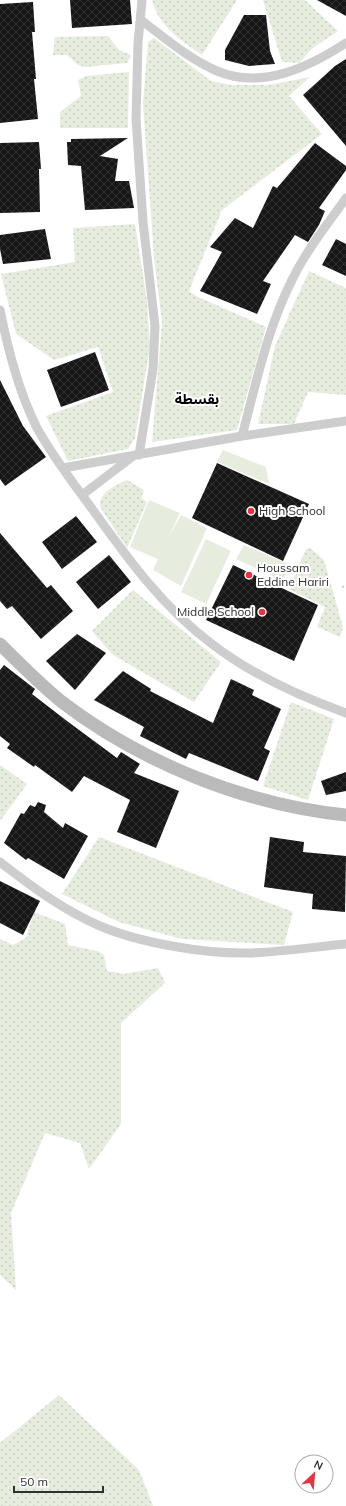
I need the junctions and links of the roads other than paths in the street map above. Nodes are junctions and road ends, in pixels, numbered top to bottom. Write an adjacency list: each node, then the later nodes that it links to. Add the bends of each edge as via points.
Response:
1 (142, 0): 2 (street)
2 (141, 20): 3 (street, via 198,61 219,72 239,77 271,76 297,70); 8 (street, via 138,43 137,141 155,326 153,369)
3 (346, 43)
4 (346, 198): 7 (street, via 301,264 283,300 266,349)
5 (0, 310): 9 (street, via 11,358 24,398 36,425)
6 (346, 421): 7 (street)
7 (242, 436): 8 (street)
8 (136, 456): 9 (street); 10 (street)
9 (64, 468): 10 (street)
10 (82, 495): 12 (street, via 122,551 189,626 211,644 260,676)
11 (0, 644): 13 (street, via 76,712 159,760 251,797 294,808)
12 (346, 713)
13 (346, 815)
14 (0, 862): 15 (street, via 79,916 143,940 193,949 248,953)
15 (346, 944)

